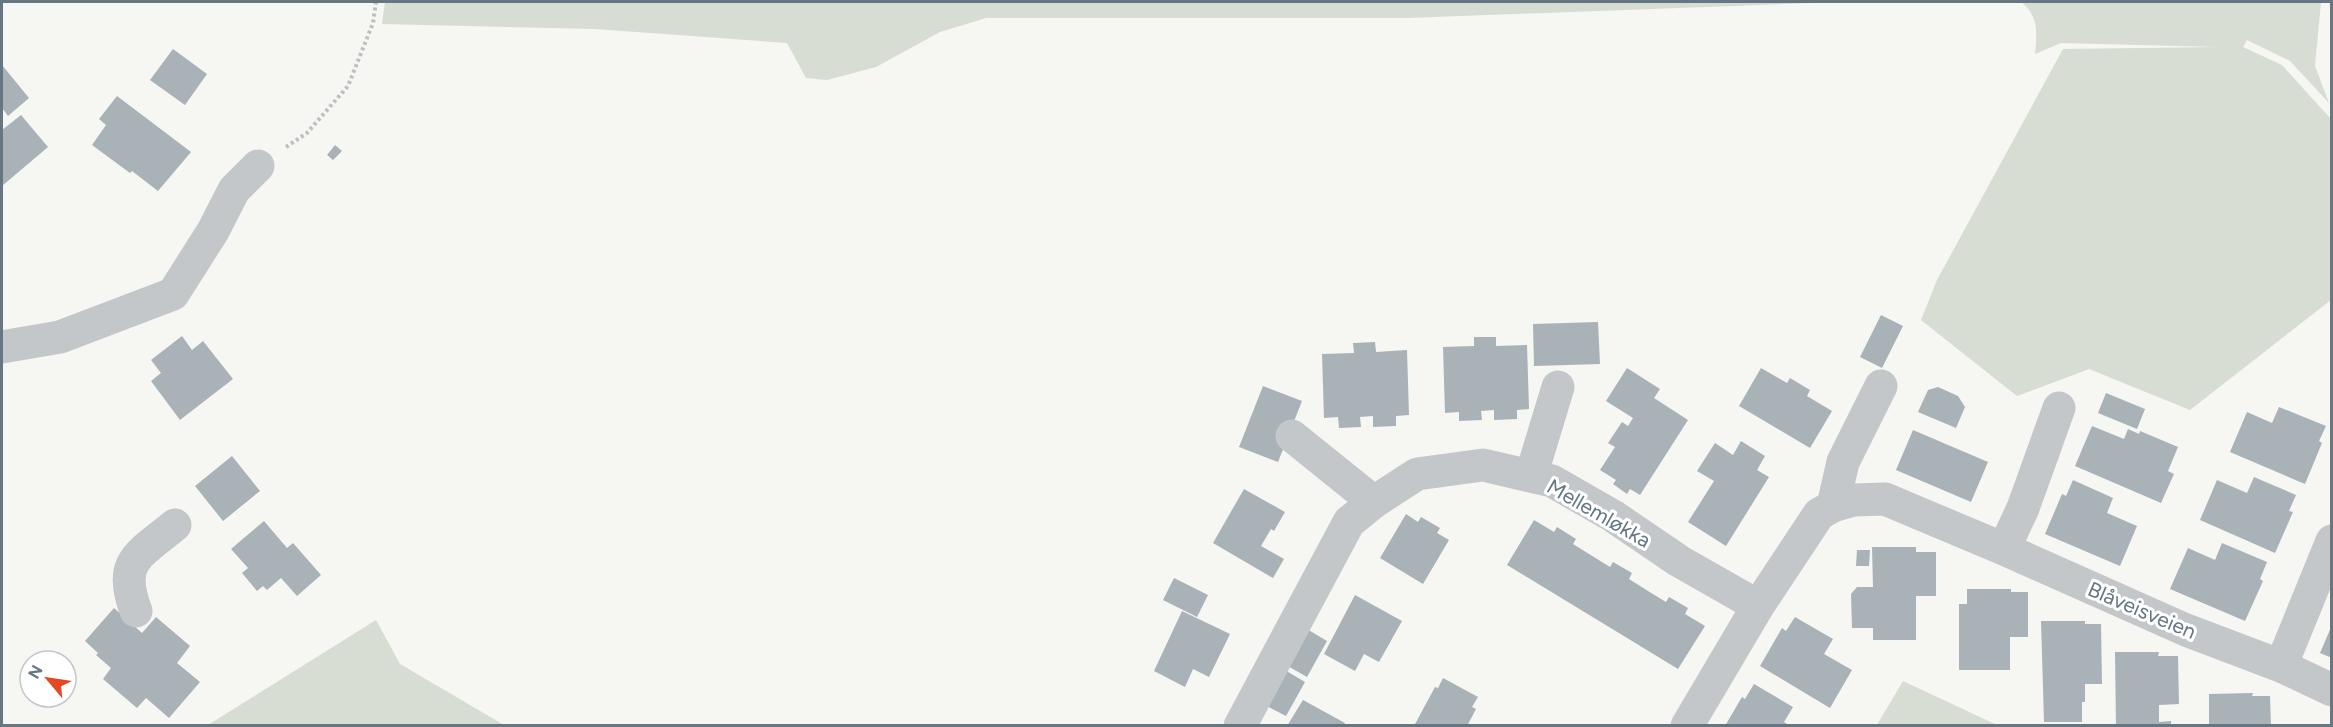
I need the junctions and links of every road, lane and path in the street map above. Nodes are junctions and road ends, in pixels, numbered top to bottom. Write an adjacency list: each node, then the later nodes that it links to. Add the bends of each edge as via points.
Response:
1 (376, 2): 2 (path, via 373,23 348,86 307,133)
2 (258, 166): 3 (street, via 234,190 173,294 60,337)
3 (2, 347)
4 (1881, 386): 10 (street, via 1843,462)
5 (1558, 387): 8 (street)
6 (2059, 408): 13 (street)
7 (1292, 436): 9 (street)
8 (1531, 476): 9 (street, Mellemløkka, via 1483,465 1417,474); 14 (street, Mellemløkka, via 1552,481)
9 (1374, 502): 18 (street, Mellemløkka, via 1349,522)
10 (1833, 506): 13 (street, Blåveisveien, via 1854,500 1885,500); 14 (street, via 1819,514)
11 (175, 525): 15 (street, via 131,566 128,590)
12 (2331, 540): 16 (street)
13 (2004, 549): 16 (street, Blåveisveien, via 2186,630)
14 (1758, 606): 19 (street)
15 (136, 611)
16 (2281, 666): 17 (street, Blåveisveien)
17 (2331, 690)
18 (1240, 726)
19 (1687, 726)

